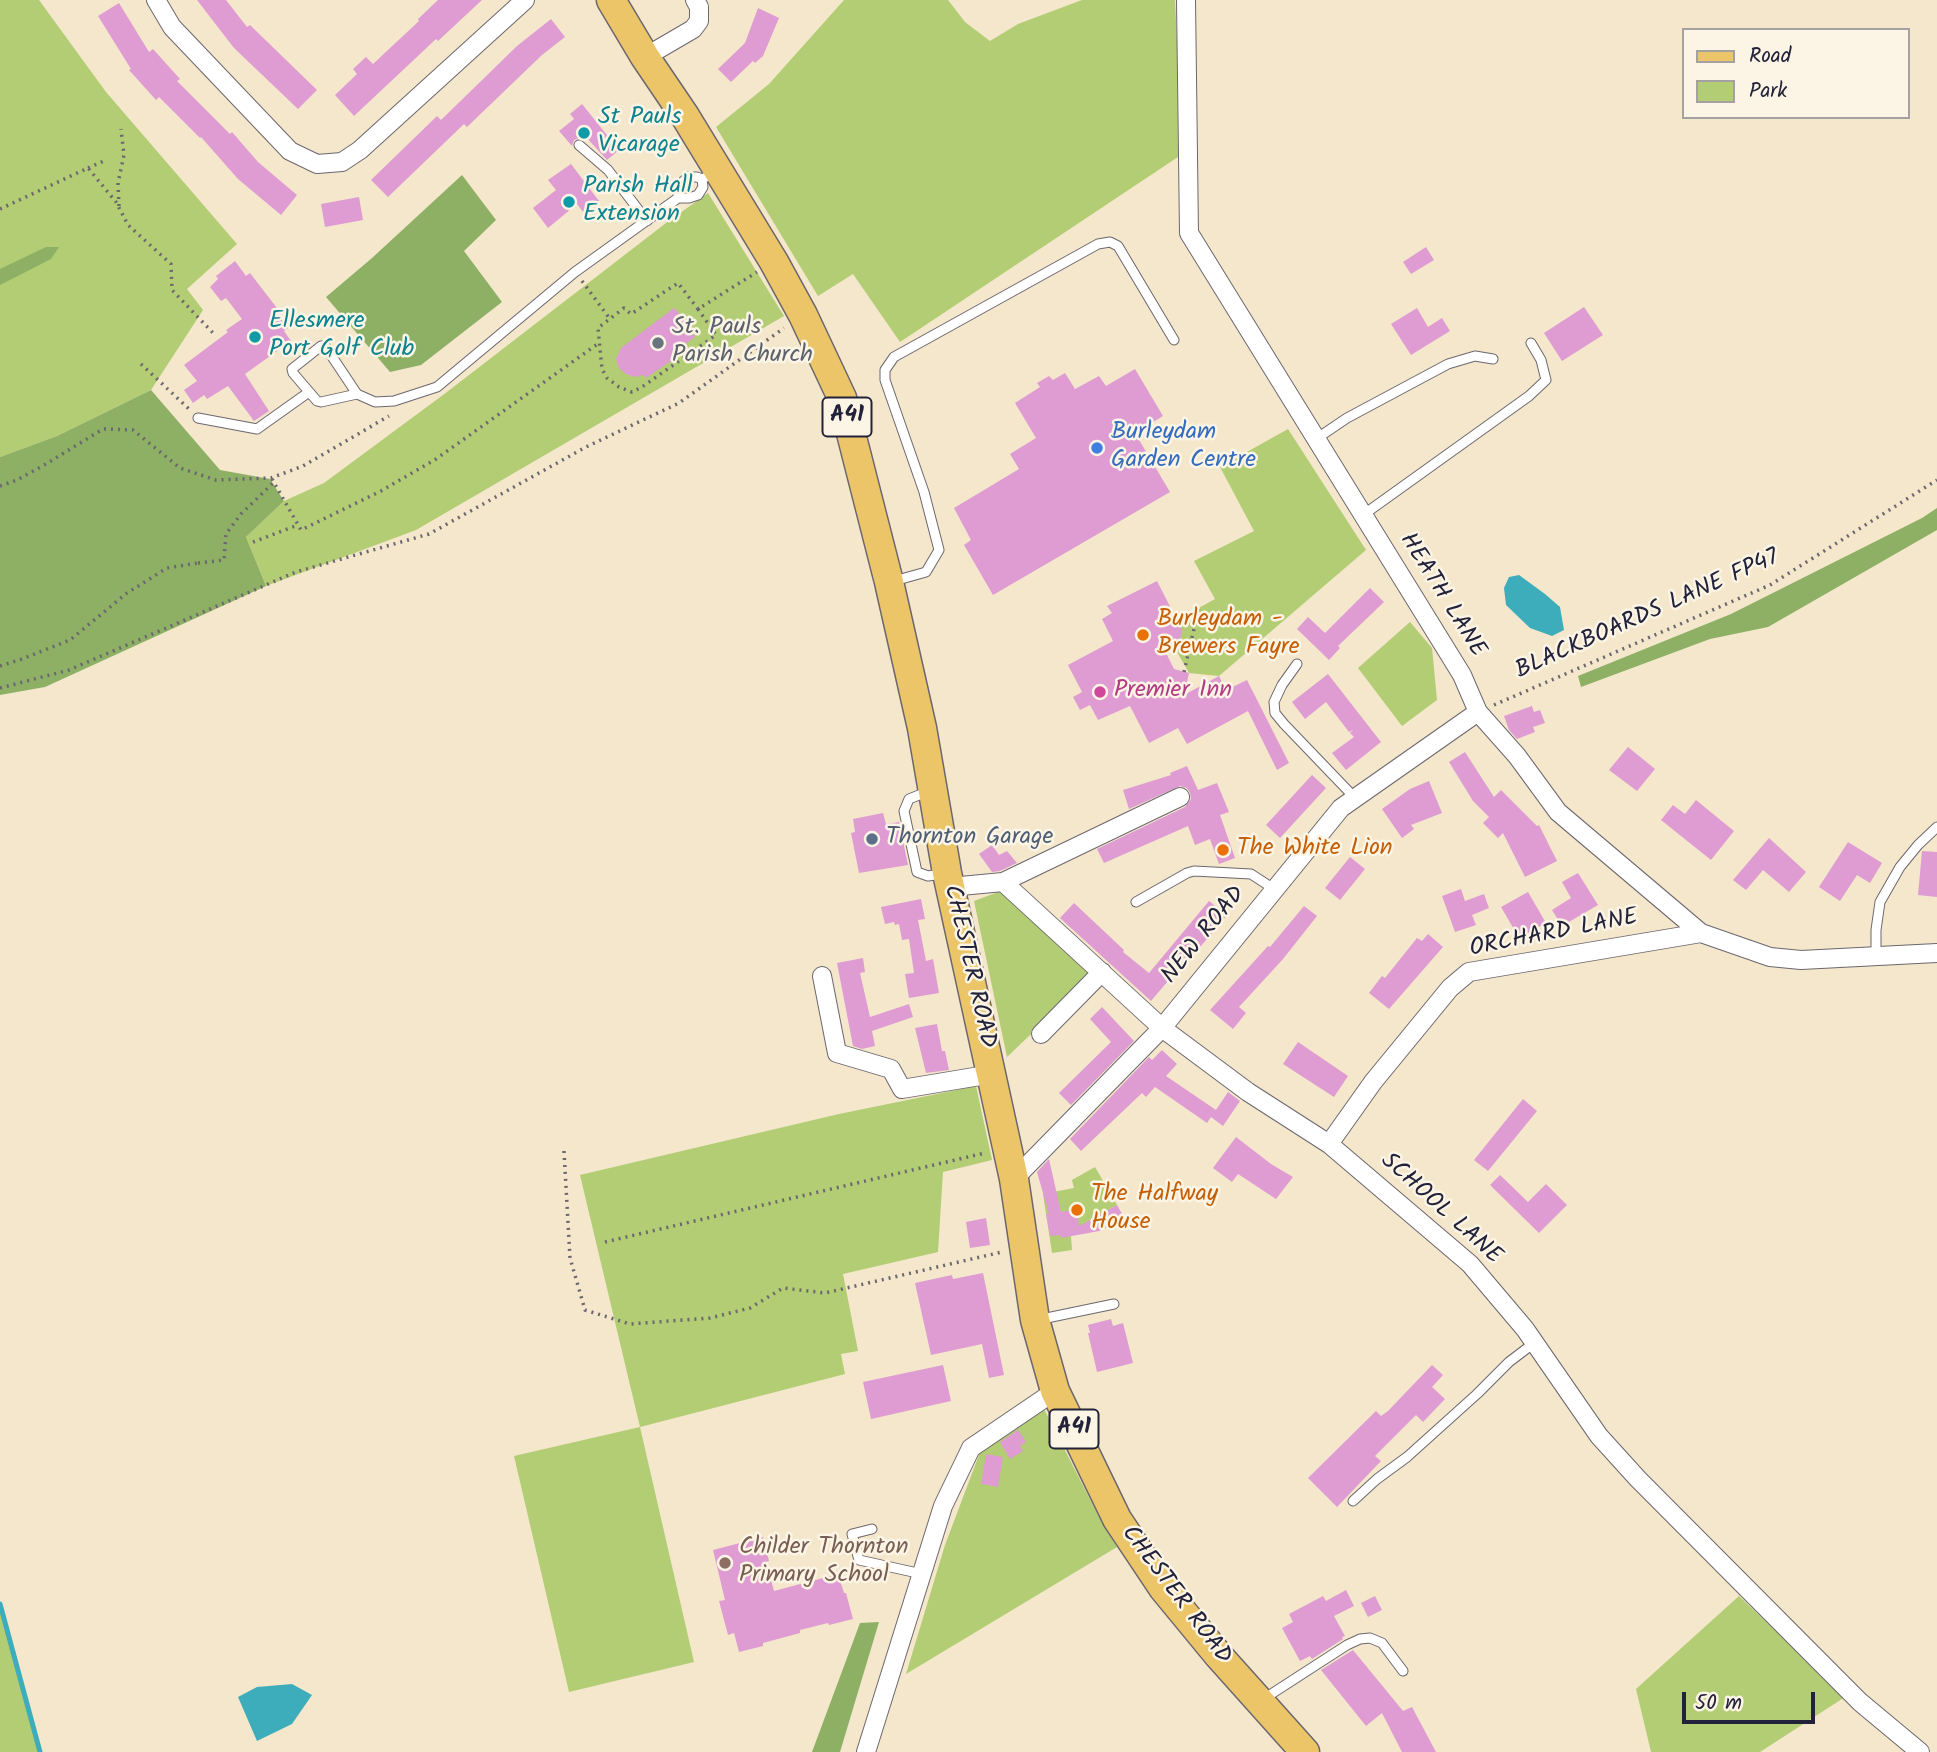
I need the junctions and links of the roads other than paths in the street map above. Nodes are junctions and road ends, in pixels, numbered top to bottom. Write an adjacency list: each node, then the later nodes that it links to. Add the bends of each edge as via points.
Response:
1 (156, 0): 2 (street, via 172,27 290,151 317,164 342,162 360,150)
2 (525, 0)
3 (611, 0): 6 (main road, CHESTER ROAD / A41)
4 (695, 0): 6 (street, via 699,21 692,29)
5 (1186, 0): 17 (street, HEATH LANE, via 1189,233)
6 (645, 57): 8 (main road, CHESTER ROAD / A41, via 685,116)
7 (579, 145): 10 (lane, via 608,170)
8 (710, 175): 9 (lane, via 698,195); 9 (lane, via 688,177 679,185); 19 (main road, CHESTER ROAD / A41, via 774,262 842,398)
9 (678, 198): 10 (lane)
10 (647, 221): 15 (lane, via 575,272 437,387 394,401 375,402)
11 (1174, 340): 19 (lane, via 1118,246 1110,242 1098,244 894,357 885,370 885,380 939,550 926,572)
12 (1531, 343): 18 (lane, via 1546,380)
13 (1493, 359): 17 (lane, via 1475,356 1448,364)
14 (309, 392): 15 (lane, via 321,402); 15 (lane, via 292,369 325,346); 16 (lane, via 257,429)
15 (357, 394)
16 (198, 418)
17 (1316, 439): 18 (street, HEATH LANE)
18 (1363, 515): 21 (street, HEATH LANE, via 1462,675)
19 (888, 582): 25 (main road, CHESTER ROAD / A41, via 922,728)
20 (1297, 664): 23 (lane, via 1273,702 1275,713)
21 (1478, 712): 23 (street, NEW ROAD); 29 (street, HEATH LANE, via 1558,812)
22 (1180, 797): 26 (street)
23 (1356, 798): 27 (street, NEW ROAD, via 1341,808)
24 (1937, 827): 31 (lane, via 1900,867 1880,902)
25 (949, 880): 26 (street); 36 (main road, CHESTER ROAD / A41)
26 (1003, 882): 32 (street, SCHOOL LANE)
27 (1274, 889): 28 (lane, via 1251,874 1194,871); 34 (street, NEW ROAD)
28 (1136, 902)
29 (1701, 933): 31 (street, HEATH LANE, via 1770,957); 37 (street, ORCHARD LANE, via 1469,972 1450,988 1373,1082)
30 (1937, 953): 31 (street, HEATH LANE)
31 (1875, 956)
32 (1102, 972): 34 (street, SCHOOL LANE); 35 (street)
33 (822, 976): 36 (street, via 837,1053 891,1069 902,1090)
34 (1162, 1028): 37 (street, SCHOOL LANE, via 1248,1092); 38 (street, NEW ROAD)
35 (1041, 1034)
36 (992, 1074): 38 (main road, CHESTER ROAD / A41)
37 (1329, 1144): 41 (street, SCHOOL LANE, via 1470,1264)
38 (1014, 1179): 40 (main road, CHESTER ROAD / A41)
39 (1114, 1304): 40 (lane)
40 (1035, 1320): 42 (main road, CHESTER ROAD / A41)
41 (1534, 1343): 43 (lane); 50 (street, SCHOOL LANE, via 1599,1436 1638,1479 1860,1702)
42 (1055, 1391): 45 (street, via 971,1448 943,1506); 47 (main road, CHESTER ROAD / A41, via 1117,1519 1163,1588)
43 (1353, 1502)
44 (872, 1529): 45 (lane, via 852,1534 859,1560)
45 (922, 1574): 48 (street)
46 (1403, 1671): 47 (lane, via 1382,1643 1360,1639)
47 (1259, 1701): 49 (main road, CHESTER ROAD / A41)
48 (866, 1752)
49 (1305, 1752)
50 (1920, 1752)

